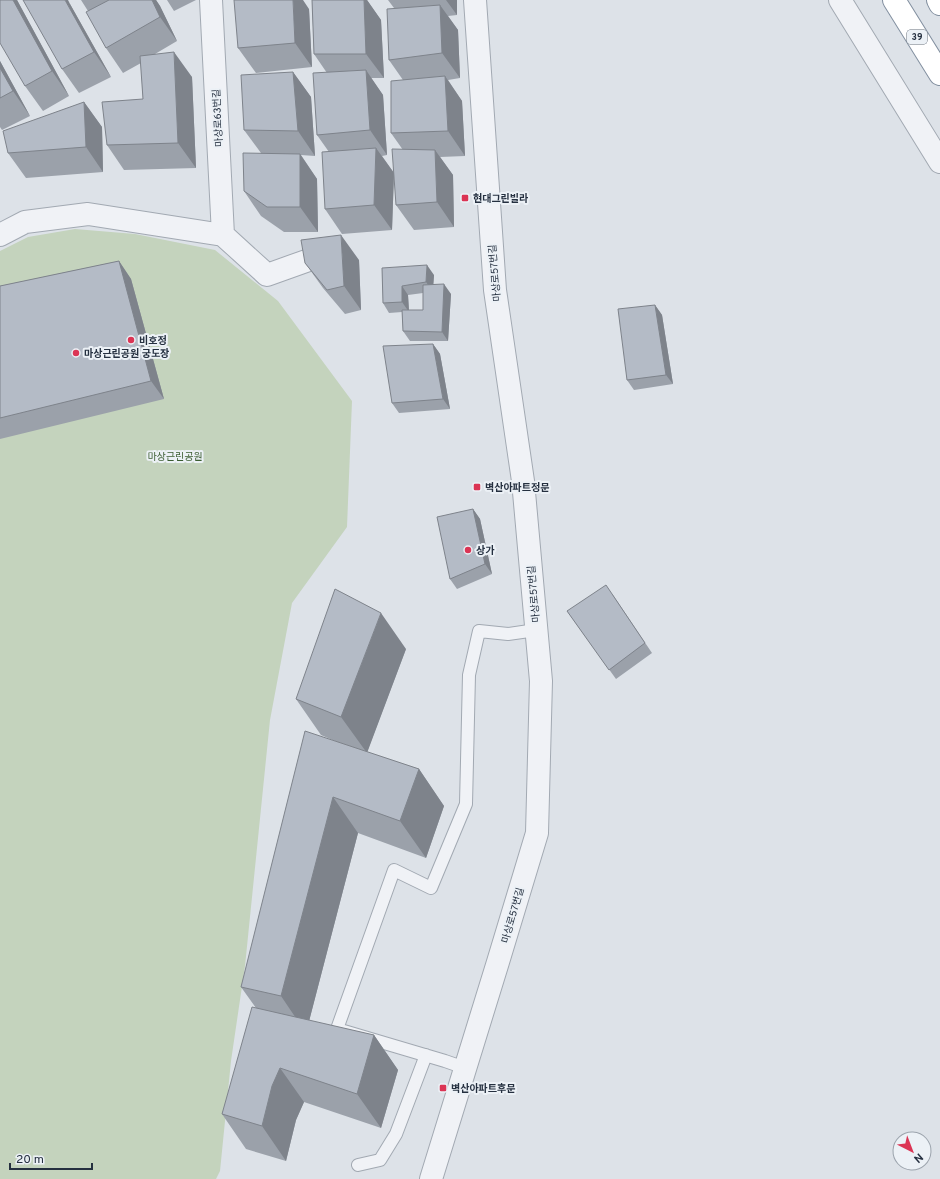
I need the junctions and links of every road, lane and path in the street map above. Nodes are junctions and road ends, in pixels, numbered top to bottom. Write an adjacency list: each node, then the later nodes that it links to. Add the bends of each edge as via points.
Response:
1 (211, 0): 10 (street, 마상로63번길)
2 (475, 0): 12 (street, 마상로57번길, via 494,290 523,481)
3 (840, 0): 8 (street)
4 (894, 0): 7 (highway, 39)
5 (938, 0): 6 (highway)
6 (940, 4)
7 (940, 74)
8 (940, 162)
9 (0, 235): 10 (street, via 25,222 88,214)
10 (223, 235): 11 (street, via 267,274)
11 (309, 260)
12 (536, 630): 13 (lane, via 508,634 479,631 470,675 466,804 430,888 394,870 337,1029); 14 (street, 마상로57번길, via 541,681 537,833)
13 (426, 1055): 14 (lane); 15 (lane, via 396,1134 380,1160)
14 (465, 1068): 16 (street, 마상로57번길)
15 (358, 1165)
16 (432, 1178)

